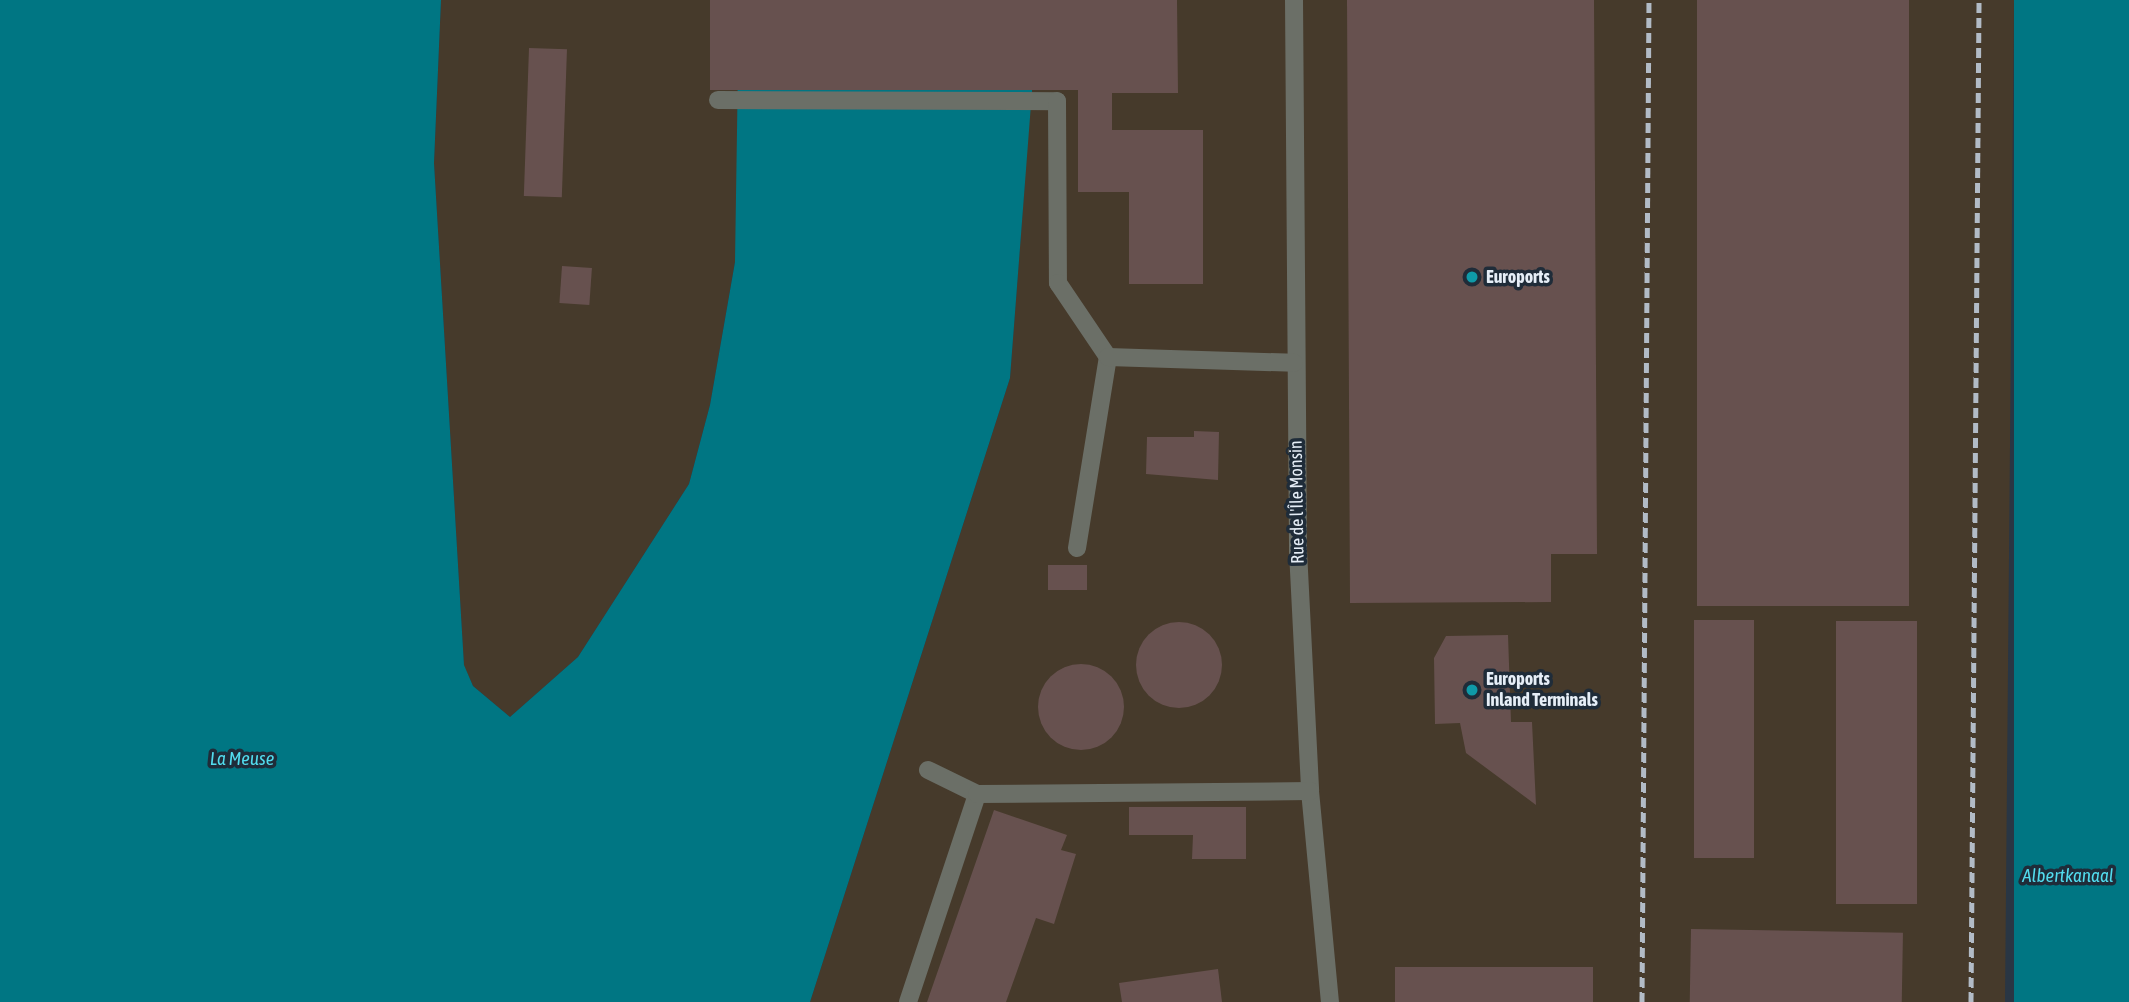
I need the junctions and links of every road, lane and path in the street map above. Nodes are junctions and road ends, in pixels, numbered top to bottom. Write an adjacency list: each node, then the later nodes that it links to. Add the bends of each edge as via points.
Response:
1 (1294, 0): 4 (street, Rue de l'Île Monsin)
2 (718, 100): 3 (street, via 1057,101 1058,284)
3 (1108, 357): 4 (street); 5 (street)
4 (1294, 363): 7 (street, Rue de l'Île Monsin)
5 (1077, 548)
6 (928, 770): 8 (street)
7 (1310, 792): 8 (street); 10 (street, Rue de l'Île Monsin)
8 (977, 794): 9 (street)
9 (908, 1002)
10 (1330, 1002)

